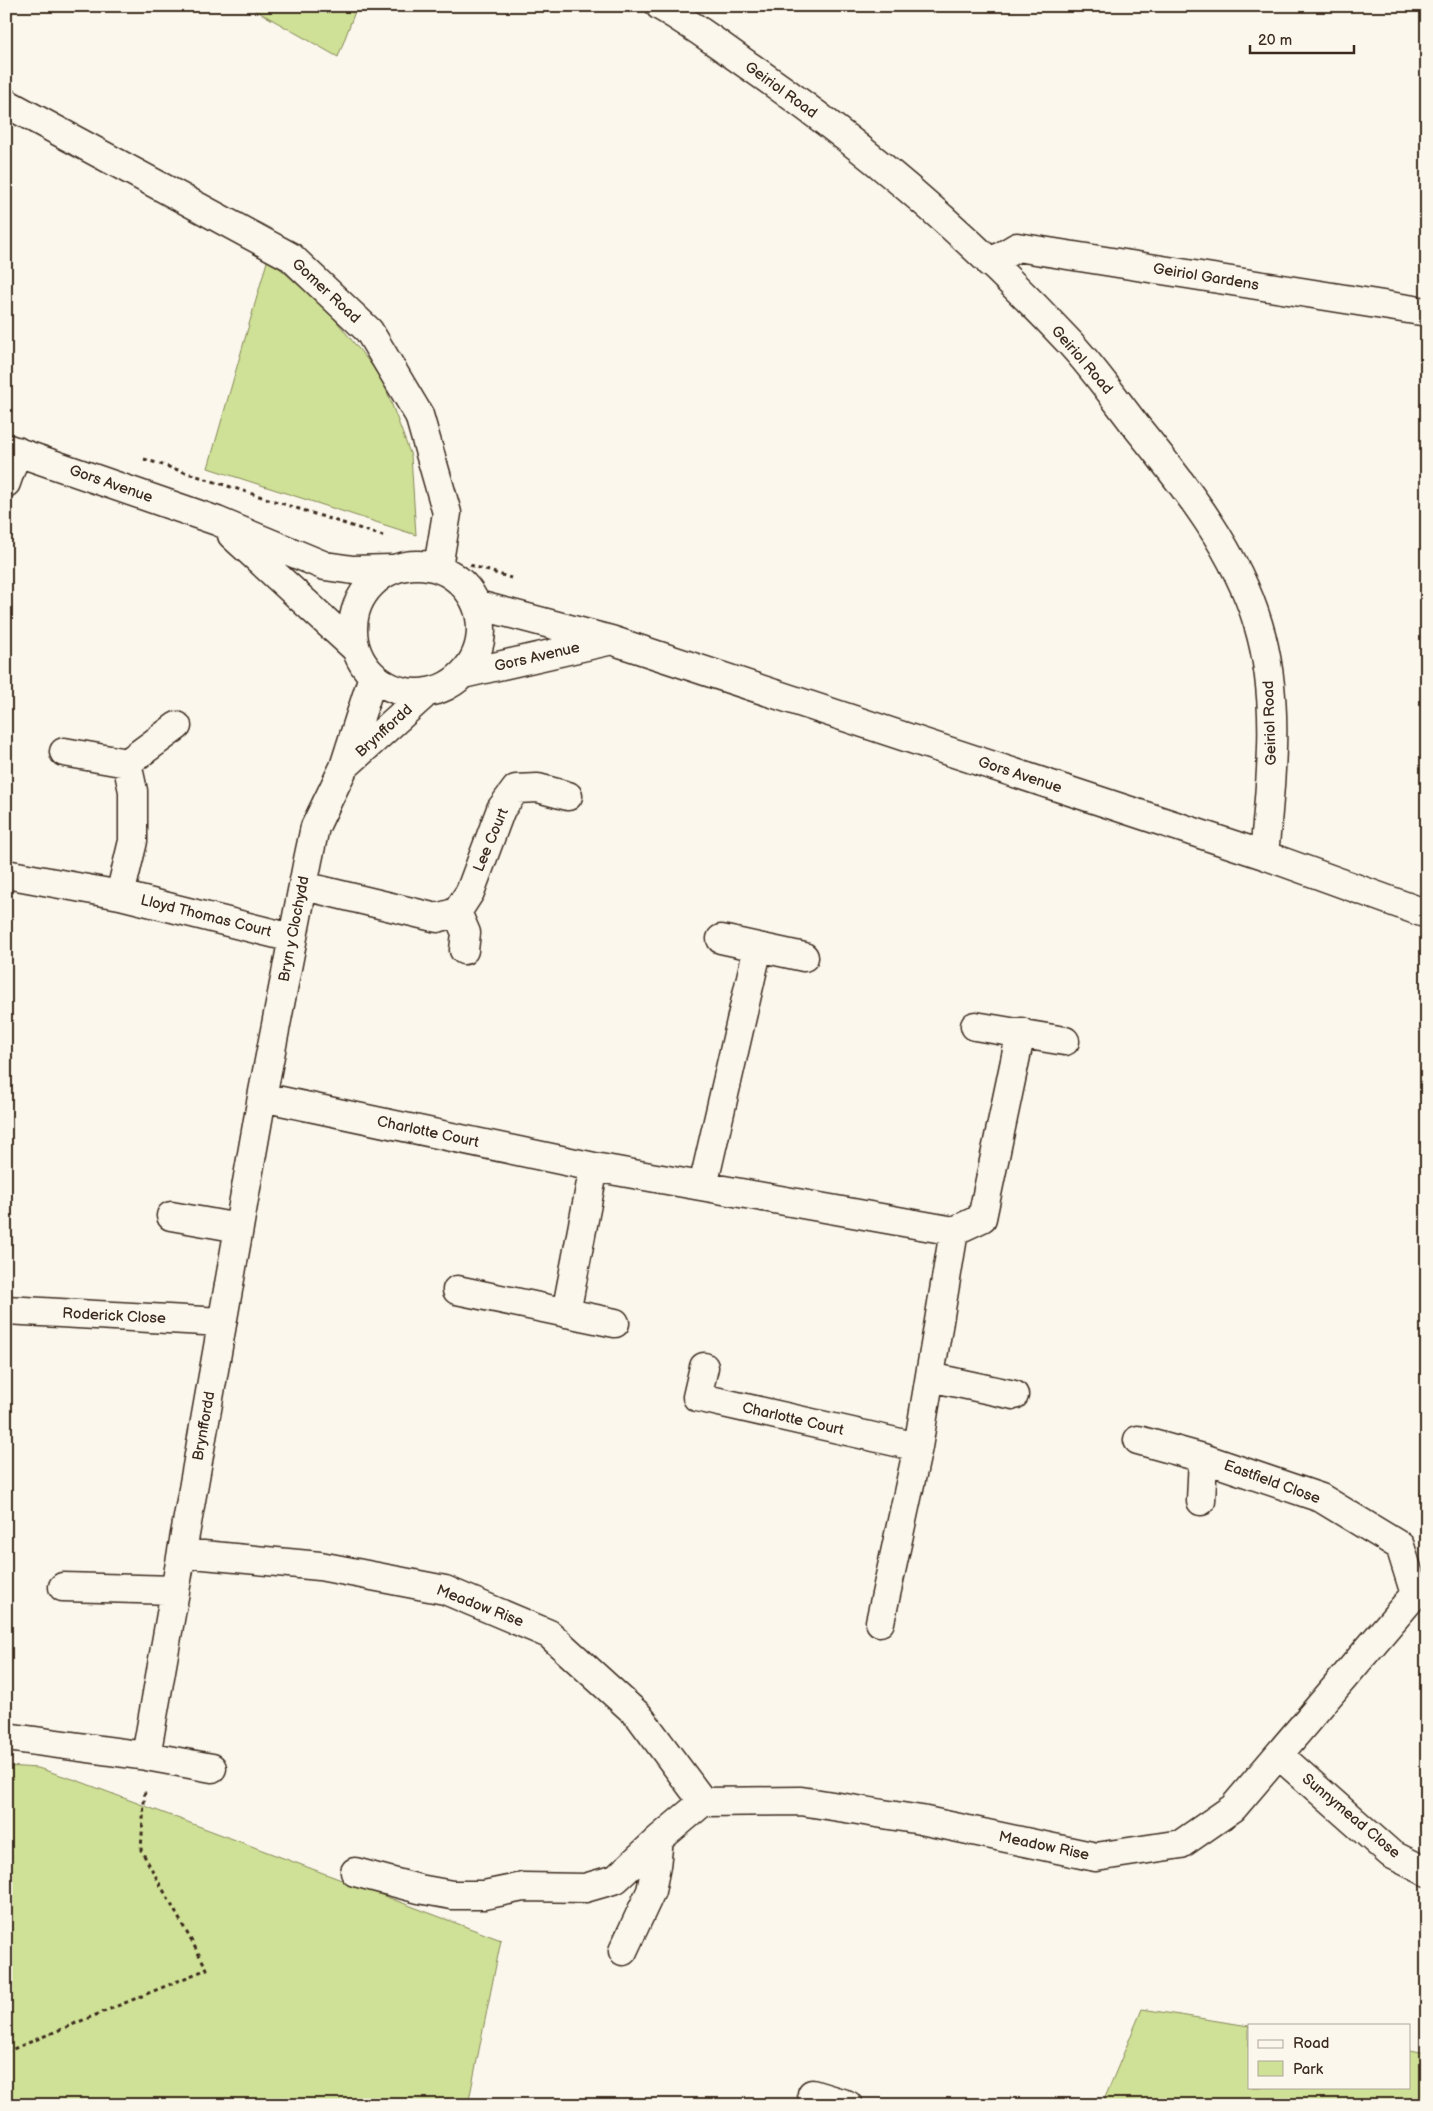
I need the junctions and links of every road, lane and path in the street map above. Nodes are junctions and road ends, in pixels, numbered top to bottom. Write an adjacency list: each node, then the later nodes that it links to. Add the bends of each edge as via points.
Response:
1 (660, 6): 3 (street, Geiriol Road, via 791,95 912,191)
2 (6, 103): 8 (street, Gomer Road, via 291,258 369,331 422,424 447,513)
3 (990, 263): 4 (street, Geiriol Gardens, via 1017,247); 21 (street, Geiriol Road, via 1072,345 1195,499 1241,577 1258,625 1272,696 1272,775)
4 (1427, 312)
5 (11, 449): 6 (street); 7 (street, Gors Avenue)
6 (6, 483)
7 (217, 521): 9 (street, Gors Avenue, via 325,566 353,570); 12 (street, Gors Avenue)
8 (438, 567): 9 (street, via 413,564); 10 (street, via 464,584)
9 (391, 569): 12 (street, via 373,581 360,599 352,626)
10 (478, 605): 11 (street, Gors Avenue); 13 (street, via 482,627 480,646)
11 (611, 640): 13 (street, Gors Avenue); 21 (street, Gors Avenue)
12 (355, 648): 14 (street)
13 (464, 674): 15 (street, via 445,687)
14 (373, 676): 15 (street, via 405,692); 19 (street, Brynffordd)
15 (428, 692): 19 (street, Brynffordd)
16 (177, 726): 18 (street)
17 (64, 752): 18 (street)
18 (127, 764): 24 (street, Lloyd Thomas Court, via 133,791 133,841)
19 (344, 767): 23 (street, Bryn y Clochydd, via 316,827)
20 (568, 797): 25 (street, Lee Court, via 538,788 516,789 501,809 470,892)
21 (1264, 855): 26 (street, Gors Avenue)
22 (6, 874): 24 (street, Lloyd Thomas Court)
23 (304, 886): 25 (street, via 437,918); 27 (street, Bryn y Clochydd)
24 (120, 895): 27 (street, Lloyd Thomas Court)
25 (457, 912): 30 (street, via 466,933)
26 (1427, 914)
27 (292, 938): 35 (street, Bryn y Clochydd)
28 (721, 940): 29 (street)
29 (758, 947): 31 (street); 37 (street)
30 (464, 950)
31 (804, 957)
32 (976, 1026): 33 (street)
33 (1020, 1032): 34 (street); 40 (street, via 982,1218)
34 (1065, 1041)
35 (262, 1096): 36 (street, Charlotte Court); 39 (street, Brynffordd)
36 (594, 1167): 37 (street, Charlotte Court); 43 (street)
37 (703, 1186): 40 (street, Charlotte Court)
38 (171, 1216): 39 (street)
39 (239, 1228): 44 (street, Brynffordd)
40 (954, 1231): 47 (street)
41 (458, 1290): 43 (street)
42 (6, 1310): 44 (street, Roderick Close)
43 (566, 1313): 45 (street)
44 (222, 1322): 53 (street, Brynffordd)
45 (615, 1323)
46 (704, 1367): 50 (street, Charlotte Court, via 698,1397)
47 (930, 1377): 48 (street); 50 (street)
48 (1014, 1395)
49 (1138, 1440): 51 (street, Eastfield Close)
50 (918, 1447): 57 (street)
51 (1203, 1458): 52 (street, Eastfield Close); 56 (street, Eastfield Close, via 1321,1498 1400,1546)
52 (1201, 1501)
53 (182, 1553): 55 (street, Brynffordd); 62 (street, Meadow Rise, via 320,1566 445,1590 549,1634 639,1716)
54 (63, 1587): 55 (street)
55 (176, 1590): 60 (street, Brynffordd)
56 (1421, 1592): 59 (street, Meadow Rise)
57 (880, 1622)
58 (6, 1736): 60 (street)
59 (1279, 1755): 62 (street, Meadow Rise, via 1234,1808 1181,1844 1096,1857 920,1820 801,1801); 65 (street, Sunnymead Close, via 1391,1854)
60 (146, 1756): 61 (street); 67 (path, via 142,1850 207,1969)
61 (212, 1768)
62 (703, 1802): 63 (street)
63 (659, 1840): 64 (street, via 616,1879 585,1888 523,1887 484,1895 452,1895); 66 (street, via 651,1891)
64 (355, 1872)
65 (1427, 1872)
66 (623, 1951)
67 (6, 2052)
68 (812, 2094): 69 (street)
69 (848, 2105)

